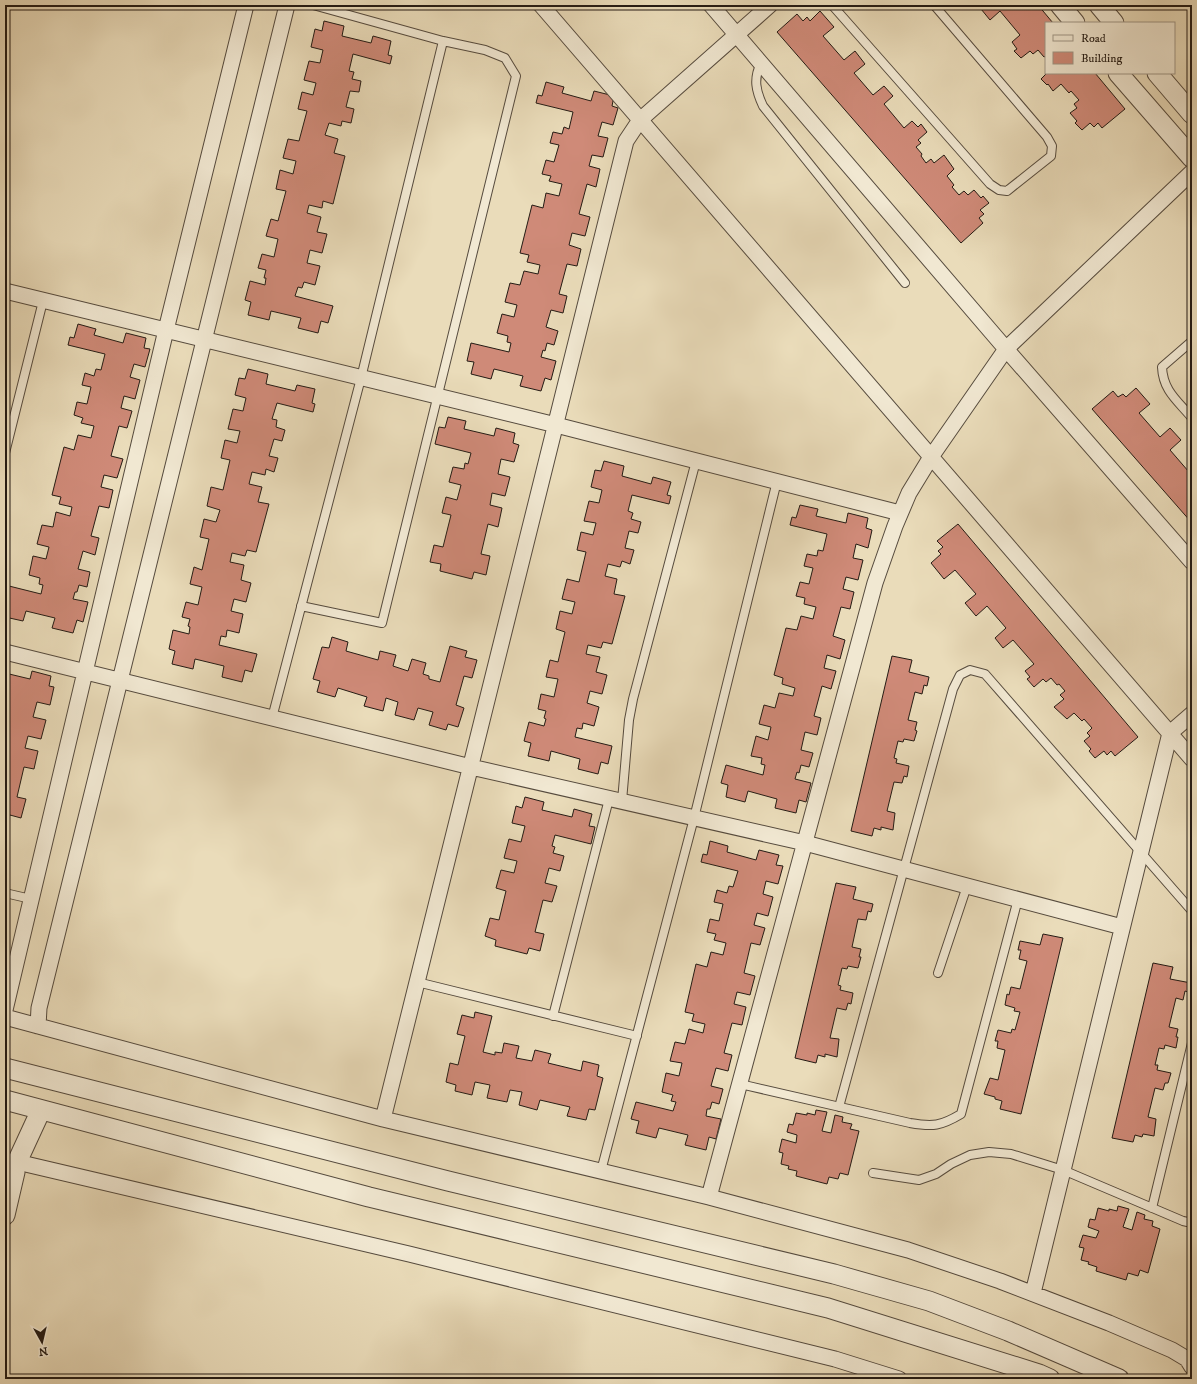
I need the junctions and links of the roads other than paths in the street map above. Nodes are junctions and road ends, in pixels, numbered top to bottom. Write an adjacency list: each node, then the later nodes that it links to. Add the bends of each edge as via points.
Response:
1 (246, 5): 25 (street)
2 (287, 5): 26 (street)
3 (314, 5): 14 (lane)
4 (541, 5): 19 (street)
5 (711, 5): 13 (street)
6 (770, 5): 13 (street)
7 (832, 5): 8 (lane, via 990,184 999,190 1008,191 1051,156 1052,146 1048,138)
8 (934, 5)
9 (1060, 5): 11 (street)
10 (1099, 5): 12 (street)
11 (1074, 22)
12 (1113, 22)
13 (737, 35): 15 (street); 19 (street)
14 (443, 41): 29 (lane); 30 (lane, via 486,50 505,58 516,76)
15 (761, 63): 22 (lane, via 756,81 757,93 764,106); 28 (street)
16 (1119, 74): 20 (street)
17 (1158, 74): 18 (street)
18 (1192, 114)
19 (640, 120): 32 (street, via 626,141); 34 (street)
20 (1192, 158)
21 (1192, 172): 28 (street)
22 (905, 283)
23 (5, 291): 24 (street)
24 (44, 301): 25 (street); 33 (lane)
25 (166, 330): 26 (street); 41 (street)
26 (204, 340): 29 (street); 42 (street)
27 (1192, 341): 31 (lane, via 1162,367 1167,389)
28 (1006, 349): 34 (street); 38 (street)
29 (361, 378): 30 (street); 39 (lane)
30 (438, 397): 32 (street); 39 (lane, via 382,623)
31 (1192, 418)
32 (556, 425): 35 (street); 47 (street)
33 (5, 453)
34 (931, 456): 37 (street); 45 (street)
35 (696, 461): 36 (street); 48 (lane, via 633,699)
36 (777, 481): 37 (street); 49 (lane)
37 (900, 513): 50 (street, via 875,583)
38 (1192, 562)
39 (302, 606): 44 (lane)
40 (5, 652): 41 (street)
41 (85, 671): 42 (street); 55 (street)
42 (120, 680): 44 (street); 64 (street, via 39,1008)
43 (1192, 714): 45 (street)
44 (272, 718): 47 (street)
45 (1170, 733): 46 (street); 51 (street)
46 (1192, 759)
47 (471, 767): 48 (street); 60 (street)
48 (615, 800): 49 (street); 62 (lane)
49 (694, 818): 50 (street); 65 (lane)
50 (805, 843): 52 (street); 68 (street)
51 (1141, 854): 52 (lane, via 985,674 970,670 960,675 953,689); 57 (lane); 58 (street)
52 (905, 869): 53 (street); 70 (lane)
53 (967, 886): 56 (street); 59 (lane)
54 (5, 893): 55 (lane)
55 (31, 899): 61 (street)
56 (1018, 899): 58 (street); 70 (lane, via 961,1114 946,1123 928,1126)
57 (1192, 912)
58 (1122, 926): 74 (street)
59 (938, 973)
60 (417, 982): 62 (lane); 72 (street)
61 (5, 1010)
62 (553, 1016): 65 (lane)
63 (5, 1018): 64 (street)
64 (38, 1026): 72 (street)
65 (637, 1036): 75 (lane)
66 (1192, 1043): 79 (lane)
67 (5, 1068): 86 (street, via 448,1181 834,1274 929,1301 1008,1331)
68 (740, 1084): 70 (lane); 78 (street)
69 (5, 1100): 71 (street)
70 (839, 1107)
71 (41, 1110): 73 (street); 85 (street, via 369,1197 828,1308)
72 (383, 1119): 75 (street)
73 (17, 1162): 77 (street); 80 (street); 84 (street, via 835,1358)
74 (1063, 1170): 76 (lane, via 1011,1154 989,1152 970,1155 936,1174 919,1180); 79 (lane); 82 (street)
75 (601, 1171): 78 (street)
76 (873, 1173)
77 (5, 1184)
78 (709, 1197): 82 (street, via 908,1250)
79 (1152, 1208): 81 (lane)
80 (5, 1215)
81 (1192, 1223)
82 (1033, 1293): 83 (street, via 1172,1350 1187,1359)
83 (1192, 1367)
84 (899, 1379)
85 (1050, 1379)
86 (1119, 1379)

